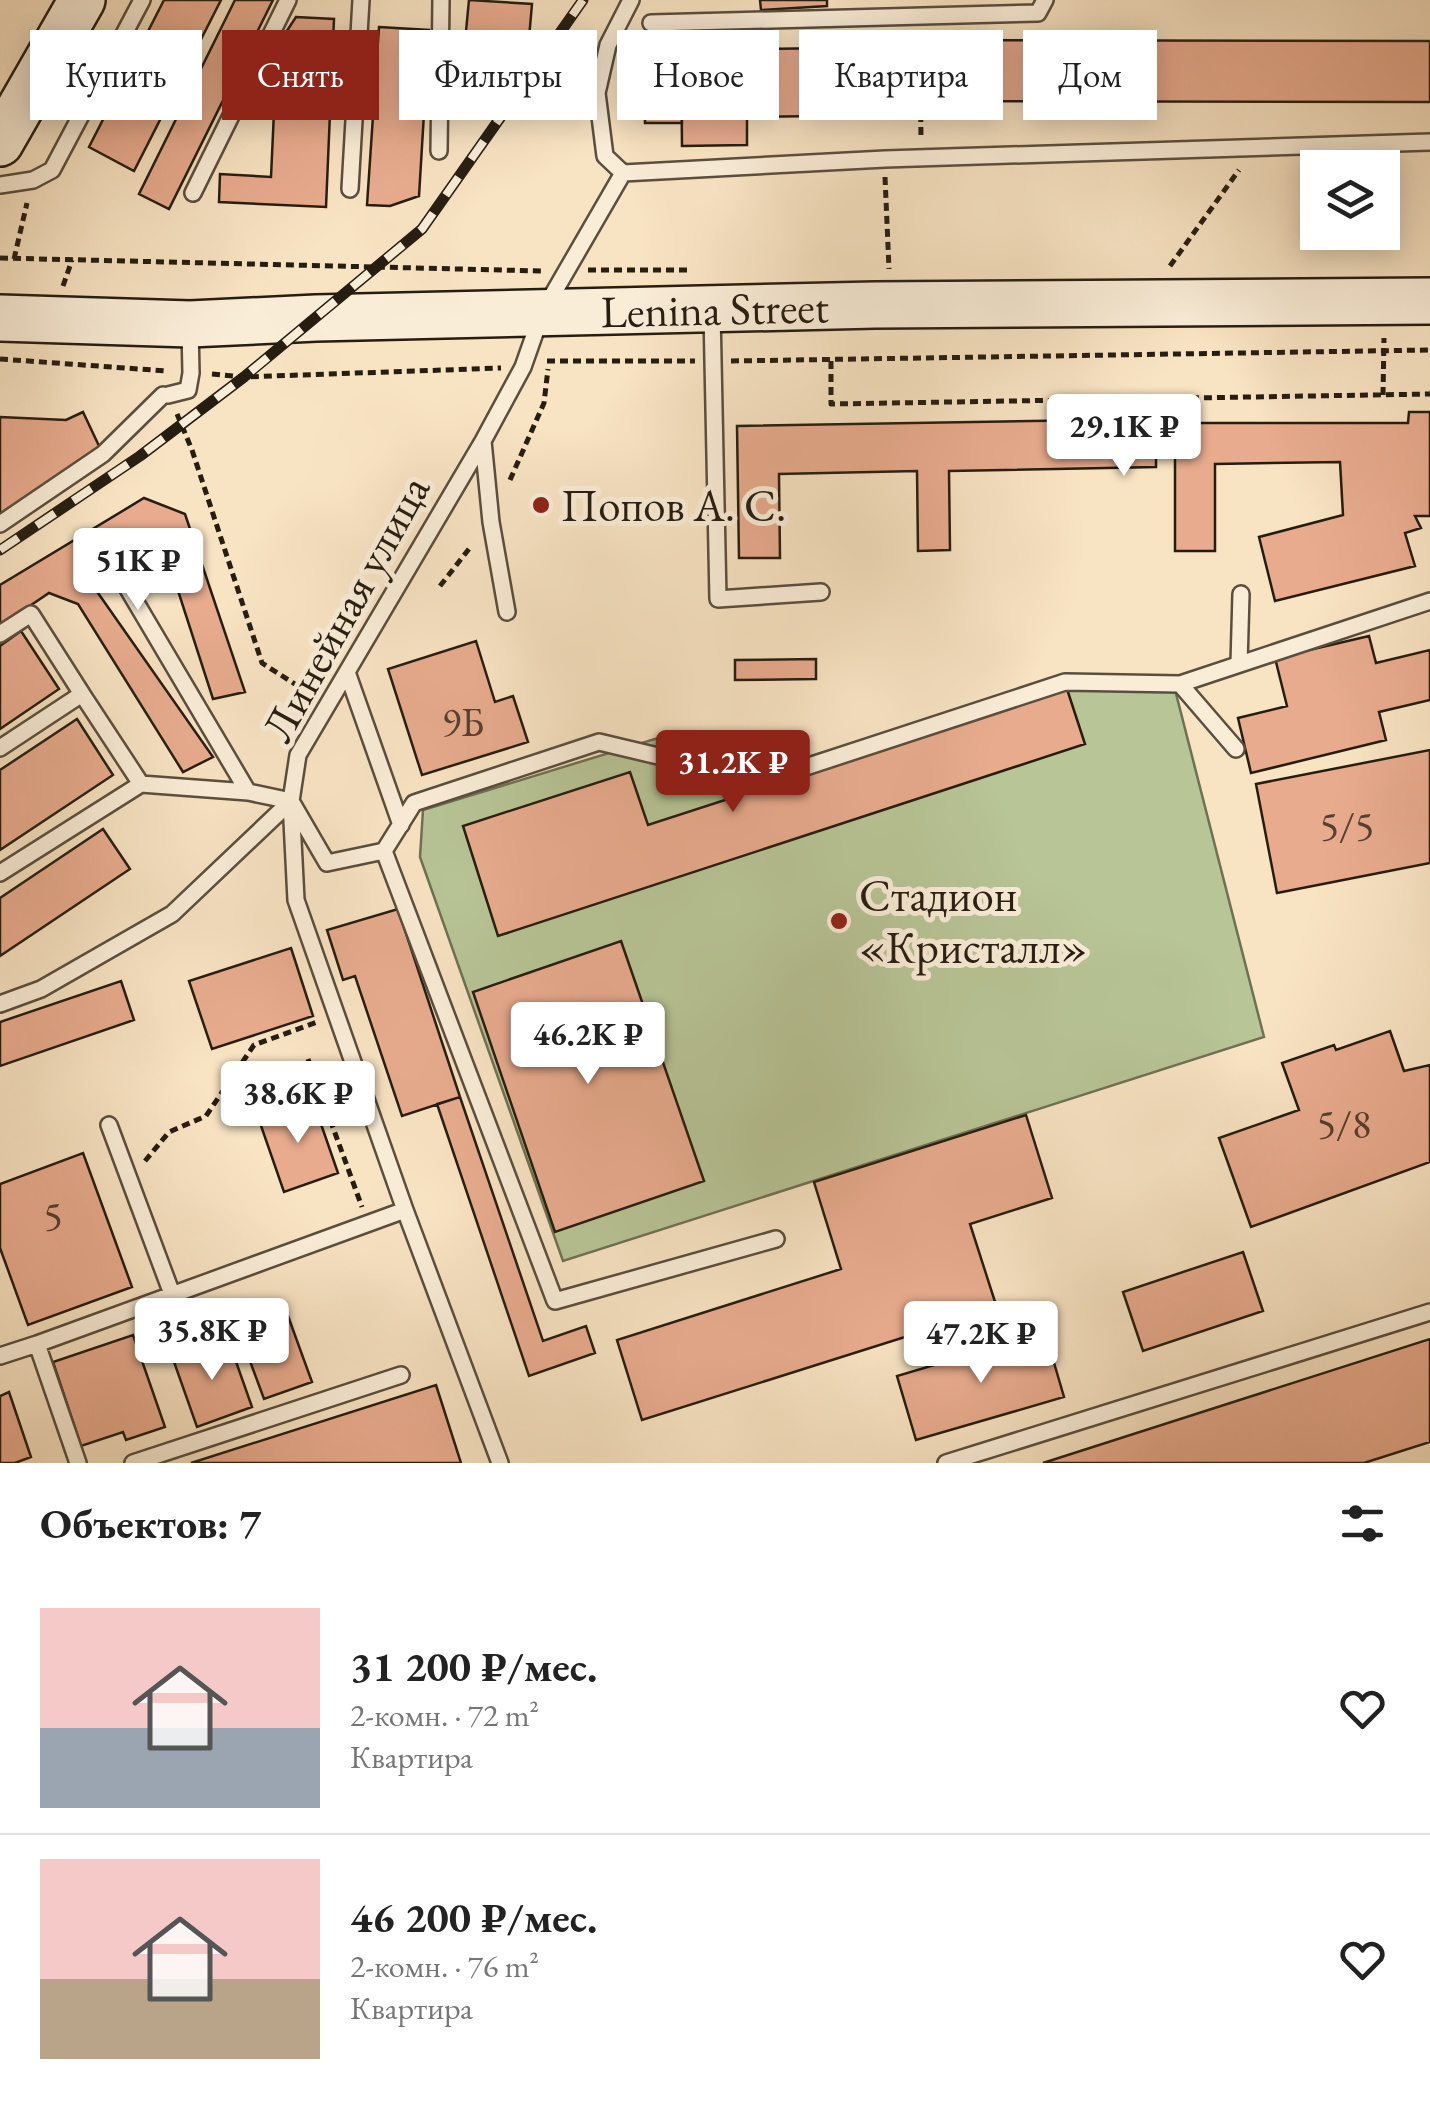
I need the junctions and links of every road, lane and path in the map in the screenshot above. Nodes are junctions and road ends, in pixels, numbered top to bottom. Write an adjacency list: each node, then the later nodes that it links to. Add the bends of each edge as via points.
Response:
1 (82, 0): 11 (street)
2 (142, 0): 17 (lane, via 52,170)
3 (288, 0): 19 (lane)
4 (361, 0): 18 (lane)
5 (441, 0): 13 (lane)
6 (631, 0): 16 (lane, via 608,46 598,93 605,156)
7 (1045, 0): 8 (lane, via 1038,14)
8 (920, 16): 9 (lane); 14 (path)
9 (651, 23)
10 (1430, 142): 12 (lane)
11 (0, 143)
12 (1256, 147): 14 (lane); 22 (path)
13 (439, 150)
14 (921, 158): 15 (lane)
15 (884, 159): 16 (lane); 24 (path)
16 (623, 174): 25 (lane, Линейная улица)
17 (0, 185)
18 (350, 189)
19 (193, 193)
20 (0, 258): 25 (path)
21 (1152, 266): 22 (path)
22 (1170, 266): 23 (path)
23 (1189, 266)
24 (889, 269)
25 (565, 270): 26 (path); 28 (lane, Линейная улица)
26 (705, 290): 27 (street, Lenina Street); 28 (street, Lenina Street); 38 (lane, via 718,598)
27 (1430, 301)
28 (542, 313): 30 (street, Lenina Street); 35 (lane, Линейная улица)
29 (0, 318): 30 (street, Lenina Street)
30 (190, 324): 34 (lane, via 188,390)
31 (831, 361): 33 (path, via 831,404)
32 (156, 371): 34 (path)
33 (1430, 394)
34 (165, 395): 36 (lane, via 103,454); 47 (path, via 192,450 262,663)
35 (483, 440): 41 (lane); 44 (lane, Линейная улица)
36 (0, 524)
37 (112, 562): 51 (lane)
38 (821, 592)
39 (1241, 594): 43 (lane)
40 (1430, 601): 43 (lane)
41 (507, 612)
42 (0, 634): 46 (lane, via 30,614)
43 (1239, 664): 45 (lane)
44 (347, 672): 47 (lane, Линейная улица); 53 (lane)
45 (1180, 684): 49 (lane); 53 (lane, via 1065,682 763,781 599,742 414,803)
46 (82, 694): 48 (lane); 50 (lane)
47 (328, 704): 52 (lane, Линейная улица, via 298,755)
48 (0, 748)
49 (1236, 749)
50 (140, 784): 51 (lane); 55 (lane)
51 (248, 792): 52 (lane)
52 (292, 800): 54 (lane, via 327,863); 56 (lane, via 172,914 40,989); 57 (lane, Линейная улица, via 296,900)
53 (400, 826): 54 (lane)
54 (384, 851): 63 (lane, via 555,1301)
55 (0, 873)
56 (0, 1004)
57 (336, 1015): 60 (path, via 254,1045 206,1116 169,1132); 61 (lane, Линейная улица)
58 (308, 1059): 62 (path)
59 (109, 1126): 60 (lane)
60 (129, 1180): 64 (lane)
61 (405, 1210): 62 (lane); 71 (lane, Линейная улица)
62 (368, 1224): 64 (lane)
63 (776, 1240)
64 (172, 1294): 66 (lane)
65 (1430, 1312): 72 (lane)
66 (37, 1344): 67 (lane); 69 (lane)
67 (0, 1356)
68 (401, 1374): 70 (lane)
69 (78, 1463)
70 (134, 1463)
71 (500, 1463)
72 (946, 1463)

